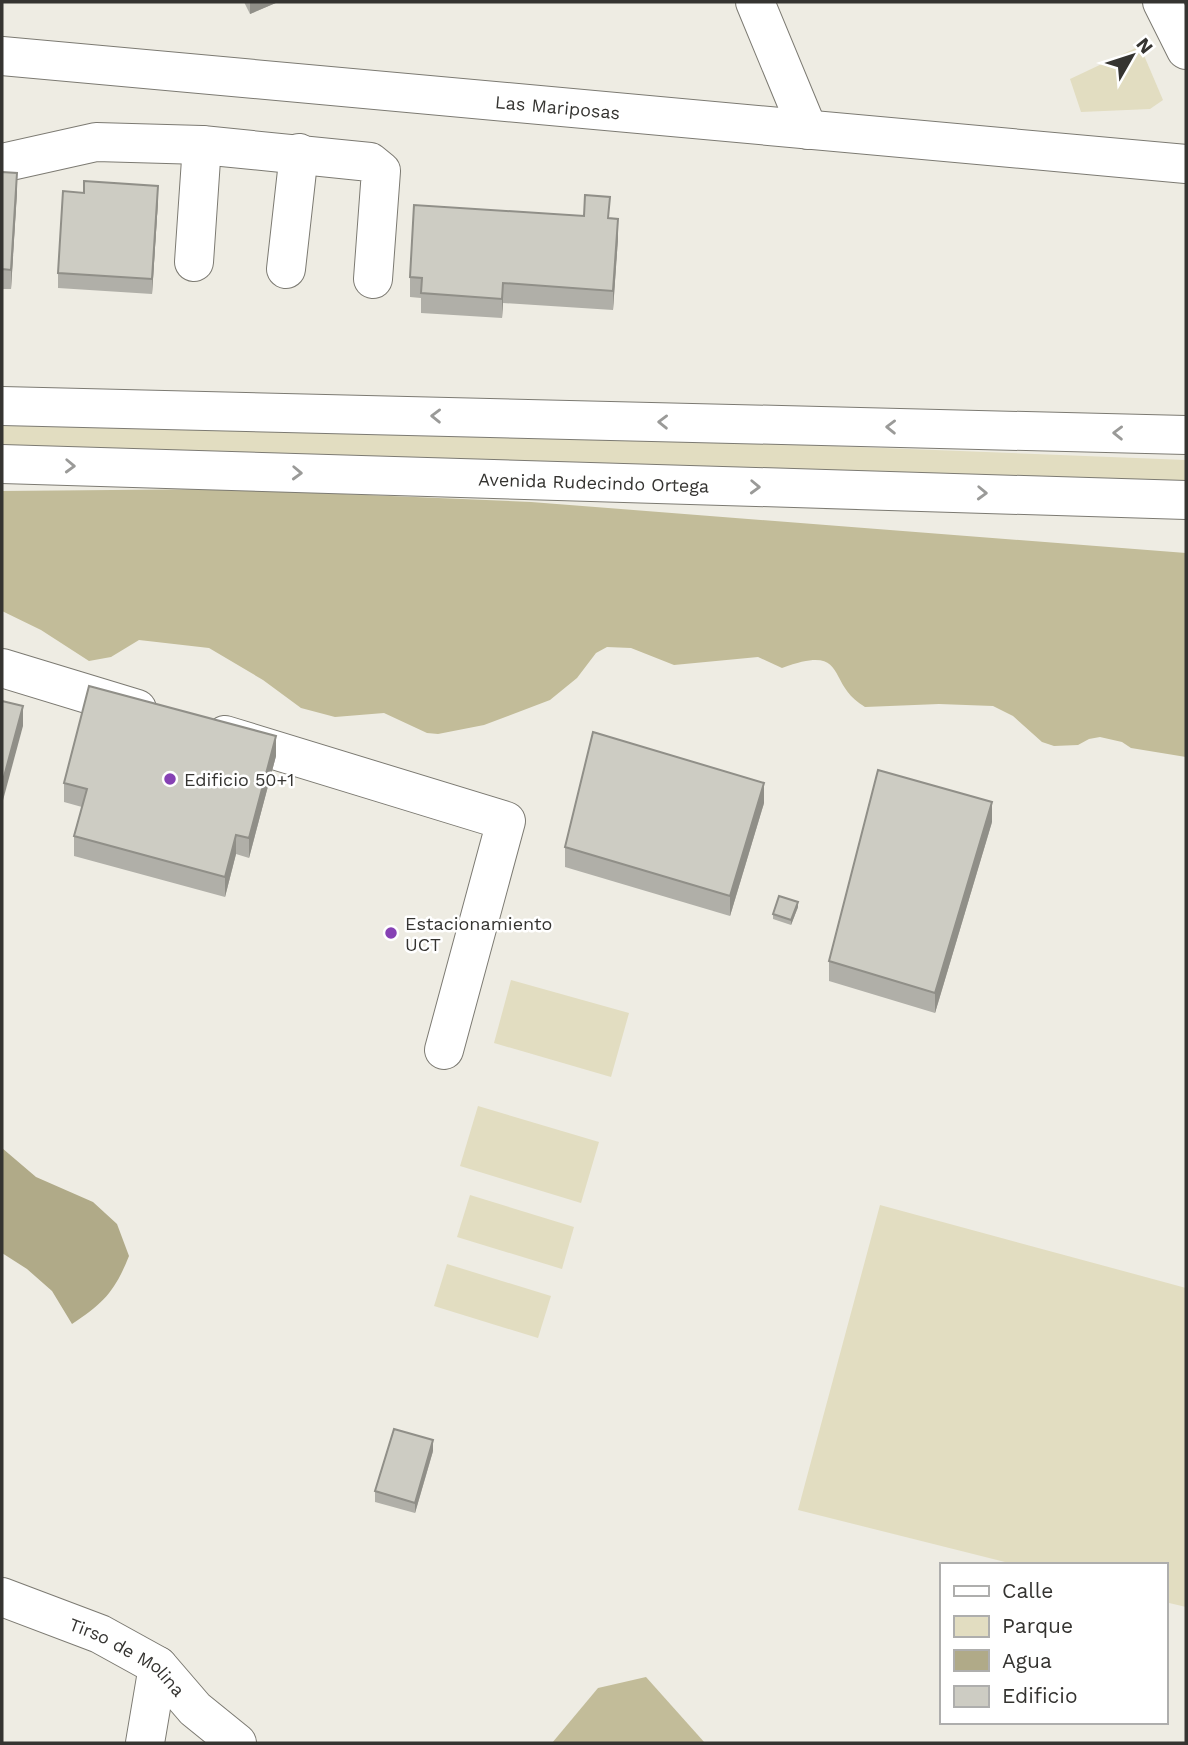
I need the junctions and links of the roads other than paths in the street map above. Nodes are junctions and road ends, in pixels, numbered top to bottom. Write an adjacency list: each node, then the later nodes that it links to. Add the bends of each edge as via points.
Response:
1 (755, 2): 5 (main road)
2 (1162, 2): 3 (main road)
3 (1186, 50)
4 (2, 56): 5 (main road, Las Mariposas)
5 (808, 130): 9 (main road, Las Mariposas)
6 (1186, 138): 9 (main road, Las Mariposas)
7 (202, 145): 8 (main road); 10 (main road, via 96,142); 12 (main road)
8 (299, 153): 13 (main road); 14 (main road, via 370,162 381,172)
9 (1113, 157): 11 (main road, Las Mariposas)
10 (2, 163)
11 (1186, 163)
12 (194, 262)
13 (286, 269)
14 (373, 279)
15 (2, 406): 16 (main road, one-way to 15)
16 (1186, 435)
17 (2, 464): 18 (main road, Avenida Rudecindo Ortega, one-way to 18)
18 (1186, 500)
19 (2, 668): 20 (main road, via 506,821)
20 (444, 1050)
21 (2, 1597): 22 (main road, Tirso de Molina, via 100,1634)
22 (158, 1666): 23 (main road); 24 (main road, Tirso de Molina, via 195,1709)
23 (145, 1743)
24 (237, 1743)

